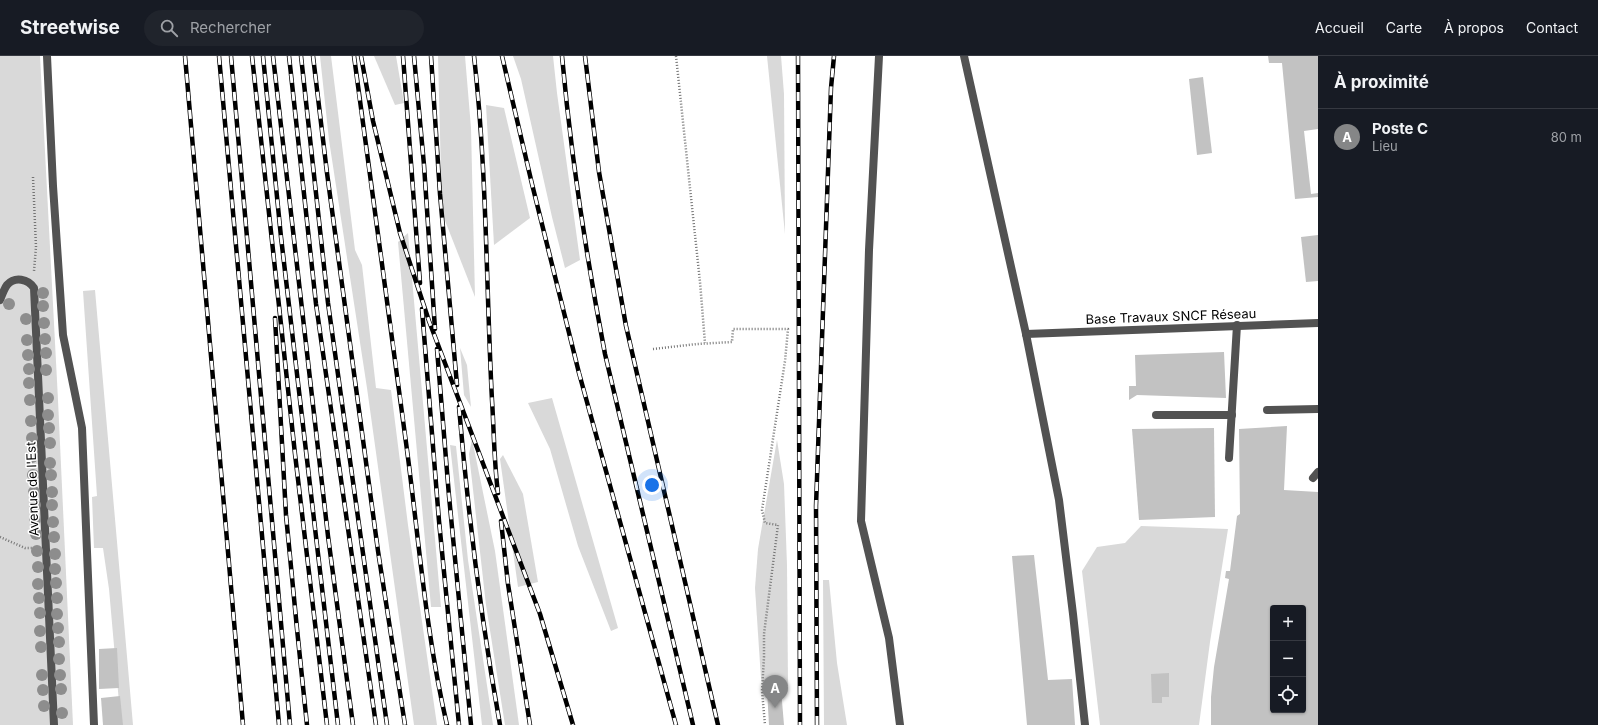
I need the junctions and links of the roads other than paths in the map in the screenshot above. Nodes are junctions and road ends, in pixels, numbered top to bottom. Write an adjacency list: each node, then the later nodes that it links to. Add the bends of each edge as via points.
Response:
1 (47, 56): 14 (street, via 63,335 82,428)
2 (879, 56): 15 (street, via 869,250 861,521 889,638)
3 (964, 56): 7 (street)
4 (0, 300): 13 (street, Avenue de l'Est, via 4,289 16,280 29,282 34,288)
5 (1318, 322): 6 (street, Base Travaux SNCF Réseau)
6 (1237, 325): 7 (street, Base Travaux SNCF Réseau); 11 (street)
7 (1026, 334): 16 (street, via 1059,500)
8 (1318, 409): 9 (street)
9 (1267, 410)
10 (1156, 415): 11 (street)
11 (1232, 415): 12 (street)
12 (1229, 458)
13 (54, 725)
14 (94, 725)
15 (900, 725)
16 (1085, 725)

